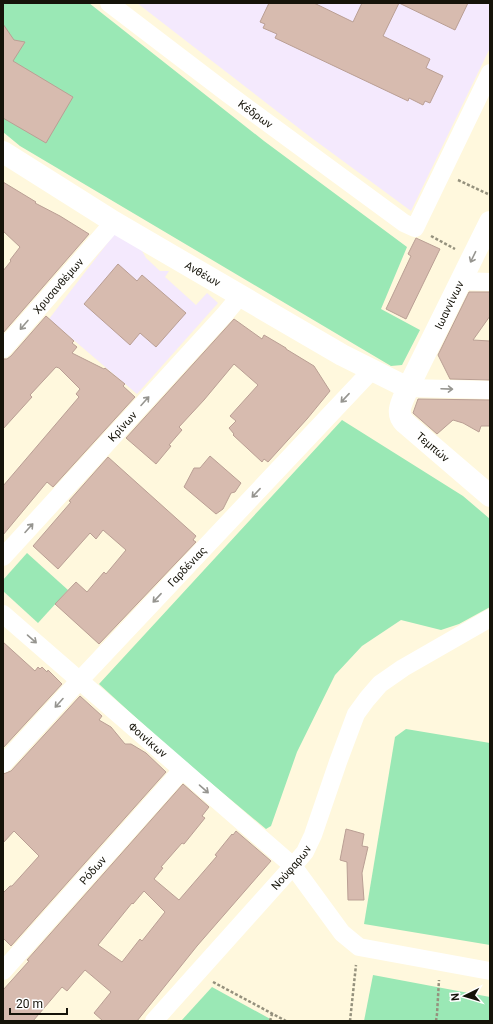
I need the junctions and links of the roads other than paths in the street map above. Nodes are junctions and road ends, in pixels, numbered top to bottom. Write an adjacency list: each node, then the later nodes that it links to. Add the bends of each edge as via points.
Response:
1 (109, 3): 2 (street, Κέδρων, via 234,98 410,225 442,172)
2 (490, 72)
3 (3, 152): 4 (street, Ανθέων)
4 (114, 222): 8 (street, Ανθέων); 9 (street, Χρυσανθέμων, one-way to 9)
5 (490, 222): 6 (street, Ιωαννίνων, one-way to 6)
6 (461, 281): 7 (street); 11 (street, Ιωαννίνων)
7 (490, 282)
8 (240, 296): 10 (street, Ανθέων); 14 (street, Κρίνων, one-way to 8)
9 (3, 349)
10 (372, 370): 11 (street, Ανθέων); 17 (street, Γαρδένιας, one-way to 17)
11 (408, 388): 12 (street, one-way to 12); 13 (street, Τεμπών, via 399,411 402,421)
12 (490, 390)
13 (490, 496)
14 (3, 557)
15 (3, 614): 17 (street, Φοινίκων, one-way to 17)
16 (490, 618): 20 (street, Νούφαρων, via 380,684 356,714 313,835 305,852)
17 (79, 680): 18 (street, Γαρδένιας, one-way to 18); 19 (street, Φοινίκων)
18 (3, 764)
19 (182, 770): 20 (street, Φοινίκων, one-way to 20); 21 (street, Ρόδων)
20 (293, 866): 22 (street, Φοινίκων, via 342,932 359,946); 23 (street, Νούφαρων)
21 (3, 971)
22 (490, 971)
23 (154, 1021)

